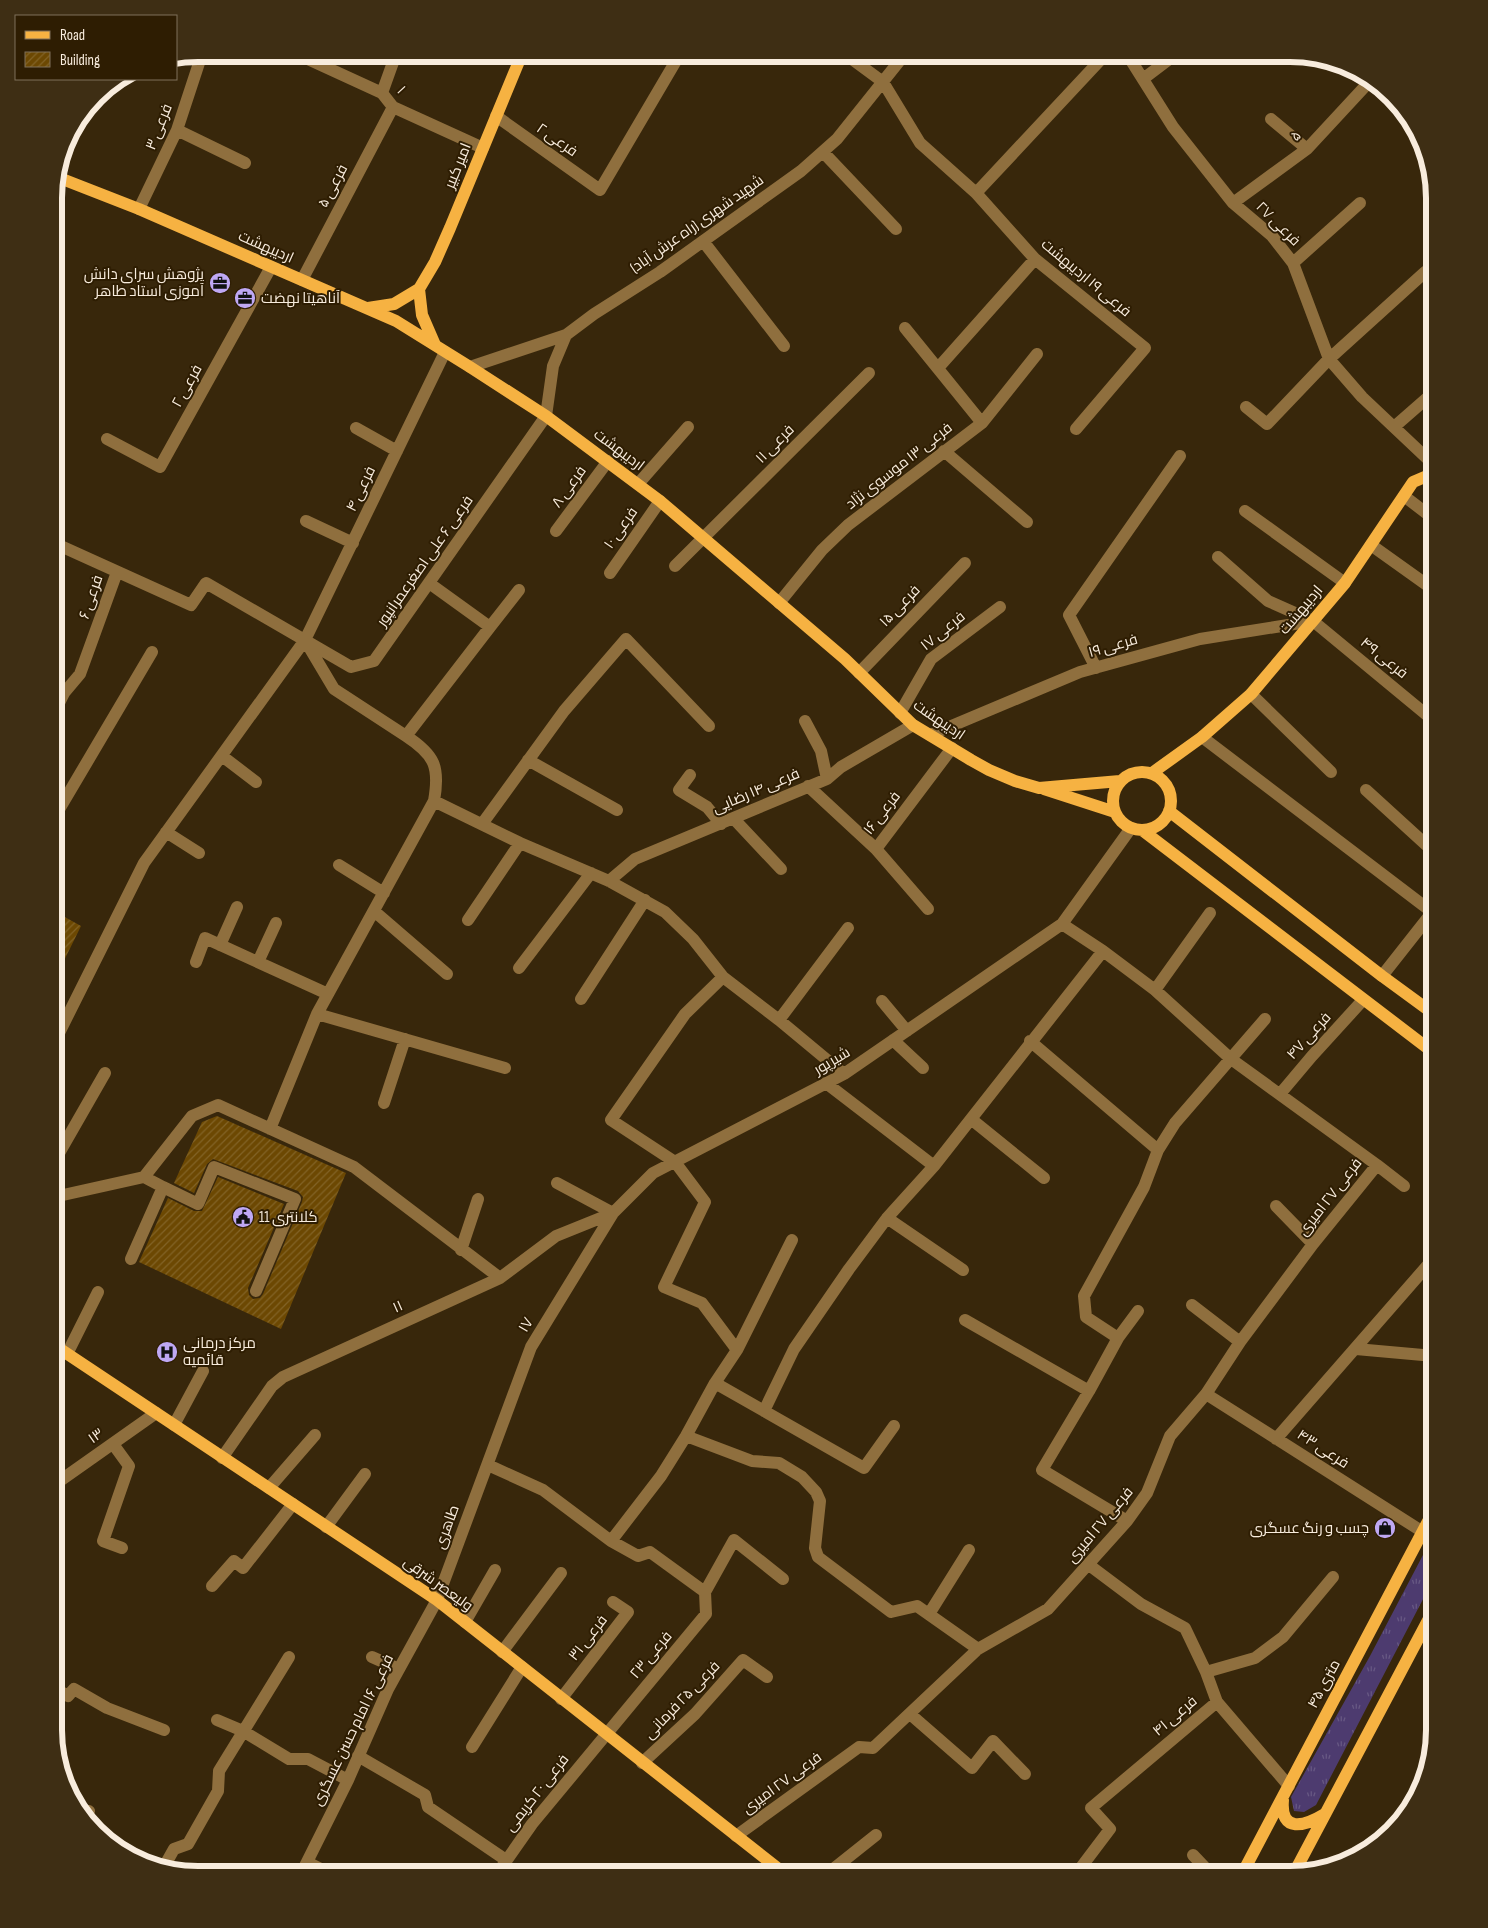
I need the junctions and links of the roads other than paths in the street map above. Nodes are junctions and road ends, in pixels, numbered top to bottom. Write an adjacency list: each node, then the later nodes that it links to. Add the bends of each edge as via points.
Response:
1 (199, 63): 18 (street, فرعی ۳)
2 (327, 63): 14 (street, ۱)
3 (393, 63): 14 (street)
4 (518, 63): 16 (main road, امیر کبیر)
5 (675, 63): 16 (street, فرعی ۲, via 600,190)
6 (857, 63): 12 (street)
7 (898, 63): 12 (street, شهید شهری (راه عرش آباد))
8 (1098, 63): 24 (street)
9 (1133, 63): 11 (street, فرعی ۲۷)
10 (1164, 63): 11 (street)
11 (1143, 79): 25 (street, فرعی ۲۷, via 1173,127)
12 (883, 82): 21 (street, شهید شهری (راه عرش آباد)); 24 (street, فرعی ۱۹ اردیبهشت, via 920,143)
13 (1366, 86): 20 (street, ۵)
14 (382, 93): 15 (street, ۱)
15 (393, 107): 19 (street, ۱); 34 (street, فرعی ۵)
16 (496, 116): 19 (main road, امیر کبیر)
17 (1270, 119): 20 (street)
18 (177, 130): 22 (street); 27 (street, فرعی ۳)
19 (483, 148): 35 (main road, امیر کبیر)
20 (1307, 149): 25 (street, ۵)
21 (823, 152): 28 (street); 29 (street, شهید شهری (راه عرش آباد))
22 (245, 163)
23 (64, 180): 27 (main road, اردیبهشت)
24 (976, 194): 30 (street, فرعی ۱۹ اردیبهشت)
25 (1232, 203): 31 (street, فرعی ۲۷, via 1272,236)
26 (1360, 203): 31 (street)
27 (140, 209): 32 (main road, اردیبهشت)
28 (896, 230)
29 (703, 241): 38 (street, شهید شهری (راه عرش آباد)); 39 (street)
30 (1035, 259): 44 (street); 53 (street, فرعی ۱۹ اردیبهشت, via 1145,348)
31 (1293, 263): 42 (street, فرعی ۲۷)
32 (272, 267): 34 (main road, اردیبهشت); 54 (street, فرعی ۲, via 160,467)
33 (1424, 274): 42 (street)
34 (302, 280): 36 (main road, اردیبهشت)
35 (419, 289): 36 (main road, via 394,304); 40 (main road, via 422,315)
36 (366, 308): 40 (main road, اردیبهشت, via 396,321)
37 (905, 328): 44 (street)
38 (566, 335): 43 (street, شهید شهری (راه عرش آباد)); 48 (street, via 553,366)
39 (784, 346)
40 (440, 349): 43 (main road, اردیبهشت); 55 (street, فرعی ۴)
41 (1037, 354): 49 (street, فرعی ۱‍۳ موسوی نژاد)
42 (1329, 359): 47 (street, via 1267,424); 52 (street, فرعی ۲۷, via 1362,398)
43 (470, 367): 48 (main road, اردیبهشت)
44 (938, 368): 49 (street)
45 (870, 373): 69 (street, فرعی ۱۱)
46 (1426, 399): 52 (street)
47 (1246, 407)
48 (546, 416): 59 (main road, اردیبهشت); 78 (street, فرعی ۶ علی اصغرعمرانپور)
49 (982, 422): 56 (street, فرعی ۱‍۳ موسوی نژاد)
50 (688, 427): 61 (street)
51 (356, 428): 55 (street)
52 (1394, 428): 58 (street, فرعی ۲۷)
53 (1076, 429)
54 (107, 438)
55 (397, 451): 70 (street, فرعی ۴)
56 (944, 451): 67 (street); 82 (street, فرعی ۱‍۳ موسوی نژاد, via 848,525 822,550)
57 (1180, 456): 88 (street, via 1069,615)
58 (1426, 458)
59 (608, 461): 61 (main road, اردیبهشت); 68 (street, فرعی ۸)
60 (1426, 476): 62 (main road, اردیبهشت, via 1413,482)
61 (638, 484): 63 (main road, اردیبهشت)
62 (1404, 496): 65 (street); 71 (main road, اردیبهشت)
63 (660, 501): 69 (main road, اردیبهشت); 77 (street, فرعی ۱۰)
64 (1245, 512): 79 (street)
65 (1426, 513)
66 (306, 521): 70 (street)
67 (1027, 522)
68 (556, 531)
69 (704, 537): 75 (street, فرعی ۱۱); 82 (main road, اردیبهشت)
70 (353, 543): 86 (street, فرعی ۴)
71 (1371, 545): 79 (main road, اردیبهشت); 80 (street)
72 (63, 547): 76 (street)
73 (1218, 557): 84 (street, فرعی ۴۹, via 1268,601)
74 (965, 563): 89 (street, فرعی ۱۵)
75 (676, 566)
76 (117, 572): 86 (street, فرعی ۶ علی اصغرعمرانپور, via 191,605 206,583); 91 (street, فرعی ۶, via 80,674)
77 (610, 573)
78 (429, 583): 85 (street); 86 (street, فرعی ۶ علی اصغرعمرانپور, via 374,661 351,666)
79 (1346, 583): 84 (main road, اردیبهشت)
80 (1426, 584)
81 (519, 590): 85 (street)
82 (779, 603): 89 (main road, اردیبهشت)
83 (1000, 607): 92 (street, فرعی ۱۷, via 931,659)
84 (1313, 621): 88 (street, فرعی ۱۹, via 1200,639); 90 (main road, اردیبهشت); 93 (street, فرعی ۴۹)
85 (490, 627): 98 (street)
86 (305, 640): 98 (street, via 334,690); 101 (street, فرعی ۴)
87 (152, 652): 113 (street)
88 (1096, 668): 97 (street, فرعی ۱۹)
89 (858, 673): 92 (main road, اردیبهشت)
90 (1251, 694): 99 (main road, اردیبهشت); 103 (street)
91 (63, 696)
92 (900, 712): 95 (main road, اردیبهشت)
93 (1426, 713)
94 (805, 721): 106 (street, via 821,751)
95 (913, 725): 97 (main road, اردیبهشت); 106 (street, فرعی ۱۴ رضایی, via 841,767)
96 (709, 726): 102 (street, via 626,639 564,711)
97 (930, 735): 100 (main road, اردیبهشت)
98 (406, 736): 112 (street, via 422,747 434,763 438,782)
99 (1202, 737): 104 (main road, اردیبهشت); 132 (street)
100 (952, 748): 110 (main road, اردیبهشت, via 989,770); 124 (street, فرعی ۱۶)
101 (222, 756): 108 (street); 121 (street, فرعی ۴)
102 (528, 760): 114 (street); 118 (street)
103 (1331, 772)
104 (1152, 773): 107 (main road, اردیبهشت, via 1141,771); 115 (main road, via 1169,789)
105 (690, 775): 119 (street, via 680,790 707,808)
106 (828, 779): 109 (street, فرعی ۱۴ رضایی)
107 (1120, 780): 110 (main road, اردیبهشت); 116 (main road, via 1112,801)
108 (256, 782)
109 (808, 786): 117 (street, فرعی ۱۴ رضایی); 124 (street, فرعی ۱۶)
110 (1039, 788): 116 (main road)
111 (1366, 790): 123 (street)
112 (434, 801): 118 (street); 130 (street)
113 (63, 803)
114 (617, 810)
115 (1169, 811): 120 (main road, via 1154,828); 148 (main road)
116 (1115, 812): 120 (main road, via 1121,822)
117 (734, 819): 119 (street, فرعی ۱۴ رضایی); 127 (street)
118 (482, 824): 122 (street)
119 (721, 824): 129 (street, فرعی ۱۴ رضایی, via 635,860)
120 (1137, 829): 140 (street, شیرپور); 153 (main road)
121 (166, 832): 125 (street); 159 (street, فرعی ۴, via 144,863)
122 (520, 843): 128 (street); 137 (street)
123 (1426, 845)
124 (876, 849): 134 (street)
125 (199, 853)
126 (340, 865): 130 (street)
127 (781, 869)
128 (590, 873): 129 (street); 146 (street)
129 (609, 881): 131 (street)
130 (384, 893): 135 (street)
131 (645, 900): 149 (street, via 665,912 694,939); 152 (street)
132 (1426, 906)
133 (238, 907): 142 (street)
134 (928, 910)
135 (374, 911): 147 (street); 151 (street)
136 (1210, 913): 150 (street)
137 (468, 920)
138 (1426, 920): 148 (street)
139 (276, 922): 145 (street)
140 (1062, 924): 143 (street, فرعی ۲۷ امیری); 160 (street, شیرپور)
141 (848, 928): 158 (street)
142 (220, 945): 144 (street, via 205,938); 145 (street)
143 (1103, 951): 150 (street, فرعی ۲۷ امیری); 163 (street)
144 (196, 962)
145 (258, 962): 151 (street)
146 (519, 968)
147 (447, 974)
148 (1382, 976): 155 (main road)
149 (723, 977): 158 (street); 177 (street, via 686,1014 611,1120)
150 (1155, 990): 165 (street, فرعی ۲۷ امیری)
151 (328, 994): 156 (street)
152 (581, 999)
153 (1363, 1000): 164 (main road); 171 (street, فرعی ۴۷)
154 (882, 1001): 160 (street)
155 (1426, 1008)
156 (317, 1014): 161 (street); 174 (street)
157 (1265, 1019): 165 (street)
158 (779, 1020): 169 (street)
159 (62, 1026)
160 (907, 1031): 162 (street, شیرپور)
161 (405, 1039): 166 (street); 172 (street)
162 (893, 1040): 167 (street); 169 (street, شیرپور)
163 (1030, 1042): 173 (street); 176 (street)
164 (1426, 1047)
165 (1231, 1059): 171 (street, فرعی ۲۷ امیری); 176 (street, via 1175,1123)
166 (505, 1068)
167 (923, 1068)
168 (105, 1073): 175 (street)
169 (844, 1074): 170 (street, شیرپور)
170 (826, 1083): 177 (street, شیرپور); 179 (street)
171 (1280, 1094): 178 (street, فرعی ۲۷ امیری)
172 (384, 1103)
173 (971, 1119): 179 (street); 181 (street)
174 (270, 1130): 180 (street, via 218,1106 192,1116); 192 (street, via 354,1167)
175 (62, 1147)
176 (1158, 1150): 202 (street, via 1144,1187 1084,1296 1086,1317)
177 (675, 1162): 188 (street, شیرپور, via 653,1173); 205 (street, via 705,1202 664,1287 702,1303)
178 (1377, 1165): 183 (street); 191 (street, فرعی ۲۷ امیری)
179 (934, 1166): 189 (street)
180 (144, 1177): 184 (street); 185 (street)
181 (1044, 1178)
182 (557, 1183): 188 (street)
183 (1404, 1186)
184 (163, 1187): 193 (street); 197 (street, via 198,1204 214,1167 295,1199)
185 (62, 1195)
186 (478, 1200): 192 (street)
187 (1276, 1206): 191 (street)
188 (613, 1213): 196 (street, ۱۱, via 556,1236); 222 (street, ۱۷, via 531,1347)
189 (887, 1218): 195 (street); 213 (street, via 794,1349)
190 (792, 1240): 205 (street)
191 (1313, 1244): 203 (street, فرعی ۲۷ امیری)
192 (461, 1250): 196 (street)
193 (131, 1259)
194 (1426, 1267): 204 (street)
195 (963, 1270)
196 (500, 1278): 221 (street, ۱۱, via 282,1377 272,1386)
197 (256, 1291)
198 (98, 1292): 207 (street)
199 (1192, 1305): 203 (street)
200 (1138, 1311): 202 (street)
201 (965, 1320): 211 (street)
202 (1118, 1338): 211 (street)
203 (1240, 1342): 212 (street, فرعی ۲۷ امیری)
204 (1356, 1349): 208 (street); 219 (street)
205 (737, 1350): 210 (street)
206 (62, 1351): 207 (main road, ولیعصر شرقی)
207 (67, 1354): 214 (main road, ولیعصر شرقی)
208 (1426, 1355)
209 (203, 1371): 215 (street)
210 (715, 1383): 213 (street); 218 (street)
211 (1089, 1391): 227 (street, via 1042,1470)
212 (1206, 1394): 219 (street, فرعی ۴۳); 227 (street, فرعی ۲۷ امیری, via 1170,1436 1147,1493)
213 (764, 1411): 216 (street, via 864,1468)
214 (156, 1413): 215 (main road, ولیعصر شرقی); 220 (street, ۱۳)
215 (174, 1425): 221 (main road, ولیعصر شرقی)
216 (894, 1426)
217 (315, 1435): 225 (street)
218 (686, 1436): 231 (street); 243 (street, via 752,1461 779,1463 802,1477 820,1501 815,1548 818,1557 891,1612 917,1606)
219 (1276, 1438): 230 (street, فرعی ۴۳)
220 (113, 1444): 224 (street, ۱۳); 232 (street, via 128,1466 103,1542)
221 (222, 1458): 225 (main road, ولیعصر شرقی)
222 (488, 1465): 231 (street, via 543,1490); 241 (street, طاهری)
223 (365, 1474): 229 (street)
224 (62, 1479)
225 (268, 1488): 226 (main road, ولیعصر شرقی)
226 (292, 1504): 229 (main road, ولیعصر شرقی); 239 (street, via 243,1568 234,1561)
227 (1127, 1521): 234 (street, فرعی ۲۷ امیری)
228 (1426, 1526): 230 (main road, ۴۵ متری)
229 (326, 1527): 241 (main road, ولیعصر شرقی)
230 (1423, 1532): 267 (main road, ۴۵ متری)
231 (611, 1541): 240 (street, via 638,1556 650,1552)
232 (122, 1548)
233 (969, 1550): 243 (street)
234 (1089, 1565): 246 (street, فرعی ۲۷ امیری, via 1048,1609); 252 (street, via 1141,1604 1185,1628)
235 (496, 1570): 244 (street)
236 (561, 1573): 247 (street)
237 (1333, 1577): 252 (street, via 1282,1637 1255,1658)
238 (783, 1579): 240 (street, via 734,1540)
239 (212, 1586)
240 (705, 1592): 261 (street, فرعی ۲۳, via 706,1614)
241 (437, 1600): 244 (main road, ولیعصر شرقی); 251 (street, فرعی ۱۶ امام حسن عسگری)
242 (613, 1602): 255 (street, فرعی ۳۱, via 628,1612)
243 (929, 1614): 246 (street)
244 (465, 1622): 247 (main road, ولیعصر شرقی)
245 (1426, 1623): 268 (main road)
246 (978, 1649): 257 (street, فرعی ۲۷ امیری)
247 (502, 1652): 250 (main road, ولیعصر شرقی)
248 (289, 1657): 260 (street)
249 (372, 1658): 251 (street)
250 (522, 1667): 255 (main road, ولیعصر شرقی); 262 (street)
251 (399, 1669): 263 (street, فرعی ۱۶ امام حسن عسگری)
252 (1206, 1672): 256 (street)
253 (767, 1677): 264 (street, فرعی ۲۵ فرمانی, via 743,1660 694,1714)
254 (62, 1693): 259 (street, via 68,1696 74,1688 108,1708)
255 (561, 1699): 261 (main road, ولیعصر شرقی)
256 (1217, 1702): 267 (street, فرعی ۴۱); 281 (street, فرعی ۴۱, via 1091,1808 1110,1829)
257 (910, 1714): 265 (street, via 972,1768 993,1741); 270 (street, فرعی ۲۷ امیری, via 873,1748 859,1747)
258 (217, 1720): 260 (street)
259 (164, 1730)
260 (243, 1731): 266 (street, via 289,1759 308,1759); 272 (street, via 219,1771 218,1791 188,1844 174,1849)
261 (606, 1734): 264 (main road, ولیعصر شرقی); 278 (street, فرعی ۲۰ کریمی, via 538,1817)
262 (472, 1747)
263 (358, 1756): 266 (street, فرعی ۱۶ امام حسن عسگری); 277 (street, via 425,1795 428,1807)
264 (642, 1763): 270 (main road, ولیعصر شرقی)
265 (1025, 1774)
266 (348, 1780): 273 (street, فرعی ۱۶ امام حسن عسگری)
267 (1286, 1792): 268 (main road, via 1282,1813 1286,1821 1299,1825); 283 (main road, ۴۵ متری)
268 (1325, 1814): 274 (main road)
269 (876, 1835): 280 (street)
270 (736, 1836): 279 (main road, ولیعصر شرقی)
271 (1193, 1855): 282 (street)
272 (167, 1862)
273 (307, 1862): 275 (street, فرعی ۱۶ امام حسن عسگری); 276 (street)
274 (1298, 1865)
275 (305, 1866)
276 (315, 1866)
277 (497, 1866)
278 (505, 1866)
279 (775, 1866)
280 (837, 1866)
281 (1082, 1866)
282 (1203, 1866)
283 (1246, 1866)

